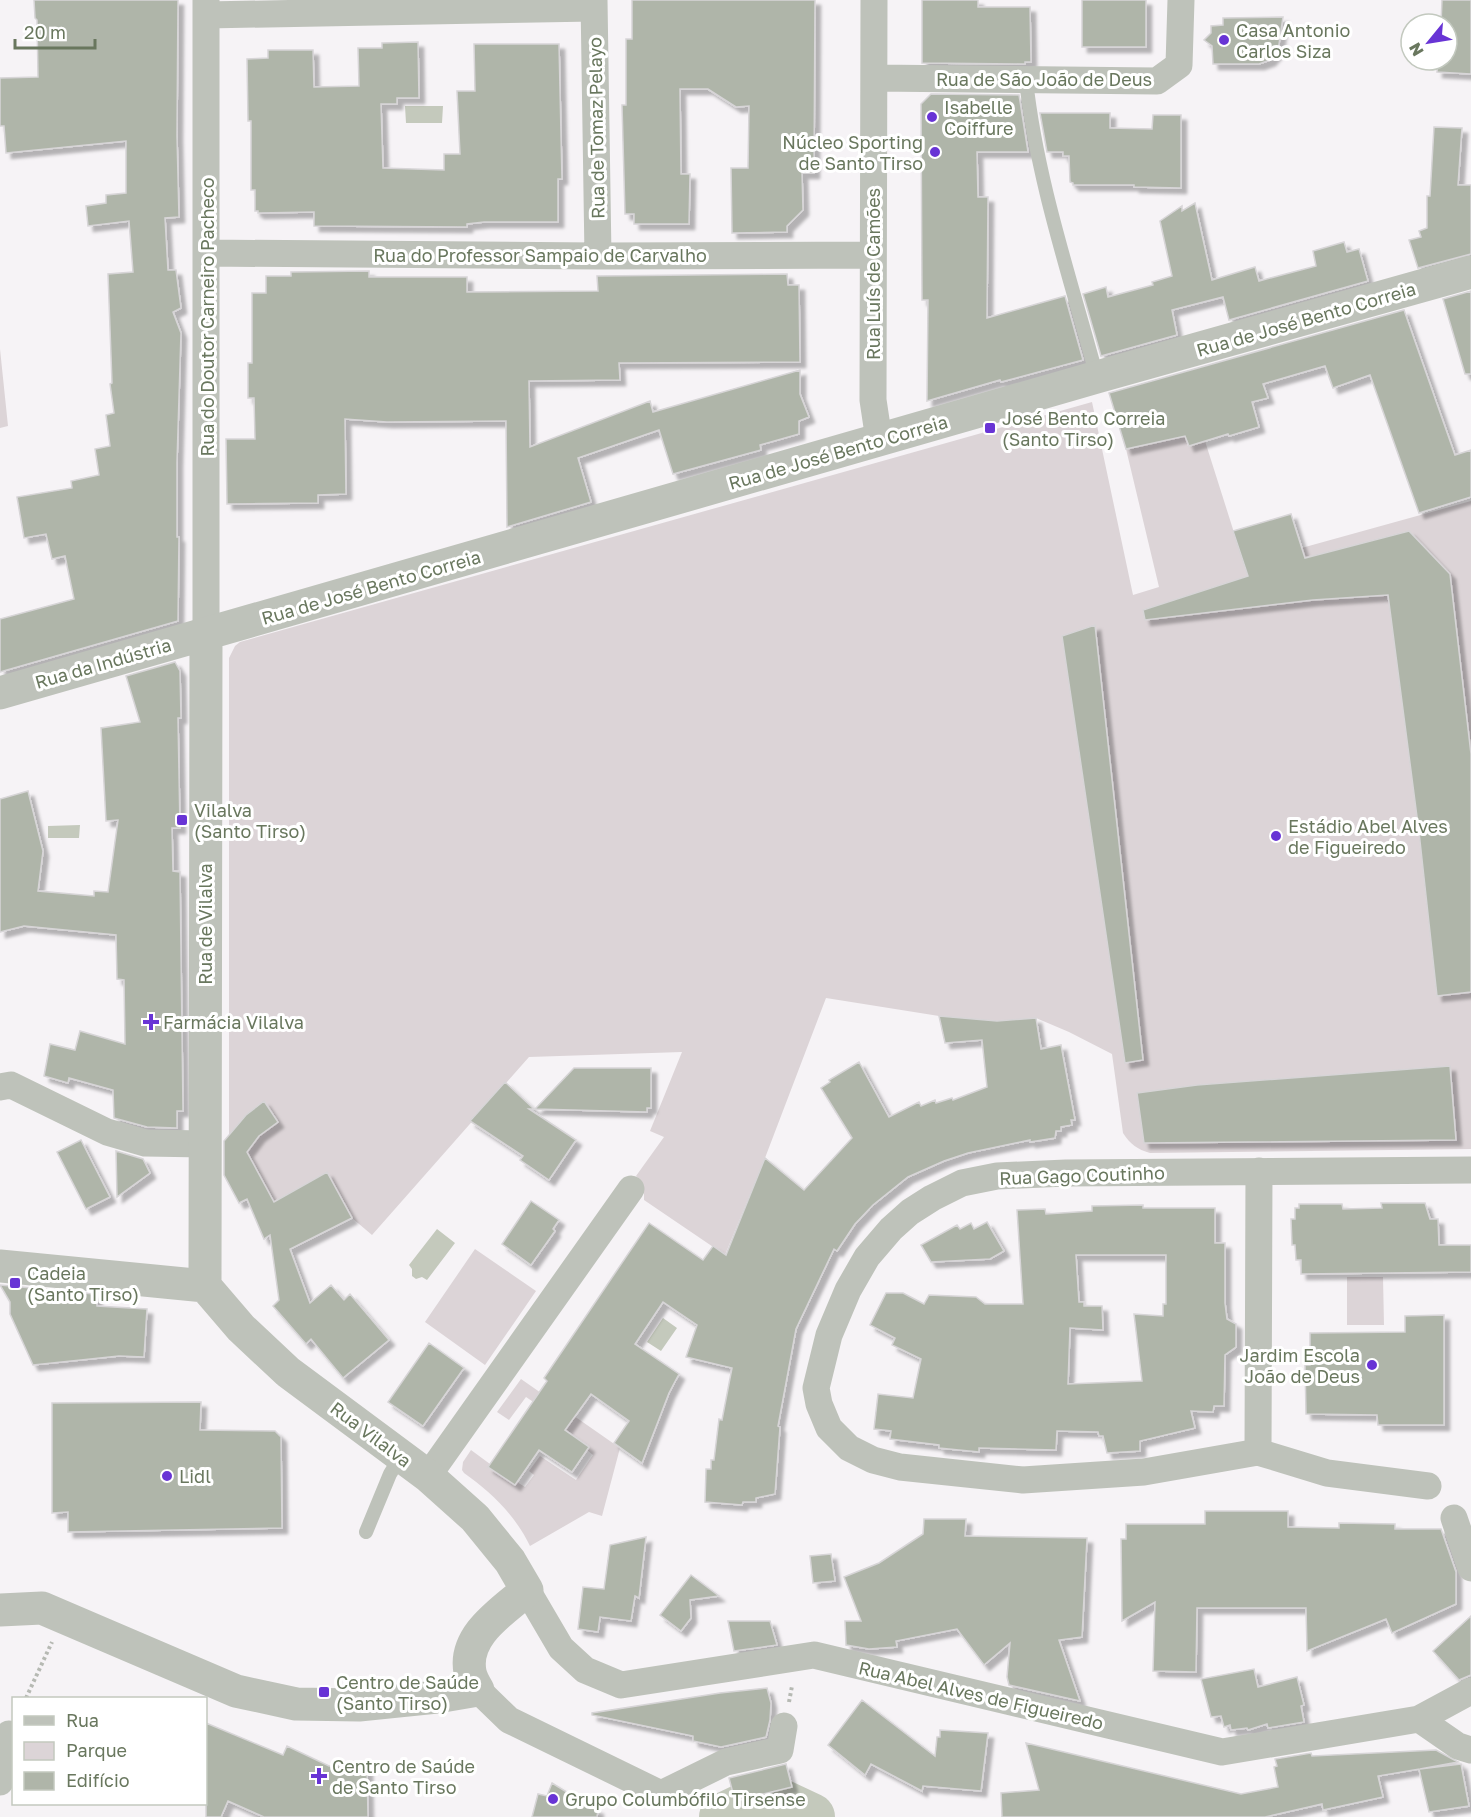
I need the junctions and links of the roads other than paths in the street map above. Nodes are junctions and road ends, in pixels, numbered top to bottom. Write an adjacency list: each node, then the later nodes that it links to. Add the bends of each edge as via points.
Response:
1 (874, 0): 5 (street, Rua Luís de Camões)
2 (1181, 0): 6 (street, Rua de São João de Deus, via 1179,65 1158,81)
3 (594, 4): 4 (street); 9 (street, Rua de Tomaz Pelayo)
4 (206, 8): 7 (street, Rua do Doutor Carneiro Pacheco)
5 (875, 78): 6 (street, Rua de São João de Deus); 8 (street, Rua Luís de Camões)
6 (1026, 80): 11 (lane, via 1030,118 1050,203)
7 (207, 253): 9 (street, Rua do Professor Sampaio de Carvalho); 13 (street, Rua do Doutor Carneiro Pacheco)
8 (873, 255): 9 (street, Rua do Professor Sampaio de Carvalho); 12 (street, Rua Luís de Camões, via 873,400)
9 (597, 256)
10 (1471, 273): 11 (street, Rua de José Bento Correia)
11 (1097, 377): 12 (street, Rua de José Bento Correia)
12 (879, 440): 13 (street, Rua de José Bento Correia)
13 (206, 634): 14 (street, Rua da Indústria); 16 (street, Rua de Vilalva)
14 (0, 693)
15 (0, 1087): 16 (street, via 11,1085 107,1132 145,1143)
16 (205, 1144): 21 (street, Rua de Vilalva)
17 (1471, 1170): 18 (street, Rua Gago Coutinho)
18 (1259, 1171): 22 (street); 22 (street, Rua Gago Coutinho, via 1066,1173 997,1176 962,1183 910,1212 867,1257 829,1335 816,1388 829,1428 849,1448 900,1467 1023,1480 1144,1472)
19 (631, 1189): 24 (street)
20 (0, 1266): 21 (street)
21 (205, 1286): 23 (street, Rua Vilalva, via 241,1328 288,1372)
22 (1258, 1452): 25 (street, via 1327,1473)
23 (401, 1456): 24 (street, Rua Vilalva); 27 (lane)
24 (428, 1476): 29 (street, Rua Vilalva, via 475,1518 510,1561)
25 (1428, 1486)
26 (1454, 1518): 28 (street)
27 (366, 1532)
28 (1471, 1568)
29 (527, 1590): 31 (street, via 484,1627 470,1651 470,1673); 33 (street, Rua Abel Alves de Figueiredo, via 561,1648 585,1670 621,1685 814,1655 1222,1752)
30 (0, 1610): 31 (street, via 42,1608 236,1691 296,1704 359,1705)
31 (478, 1690): 38 (street, via 508,1720)
32 (1471, 1691): 33 (street, Rua Abel Alves de Figueiredo)
33 (1419, 1719): 36 (street, via 1458,1746)
34 (784, 1726): 38 (street, via 780,1750 726,1762)
35 (12, 1735): 37 (street, via 9,1734)
36 (1471, 1750)
37 (0, 1782)
38 (662, 1806)

